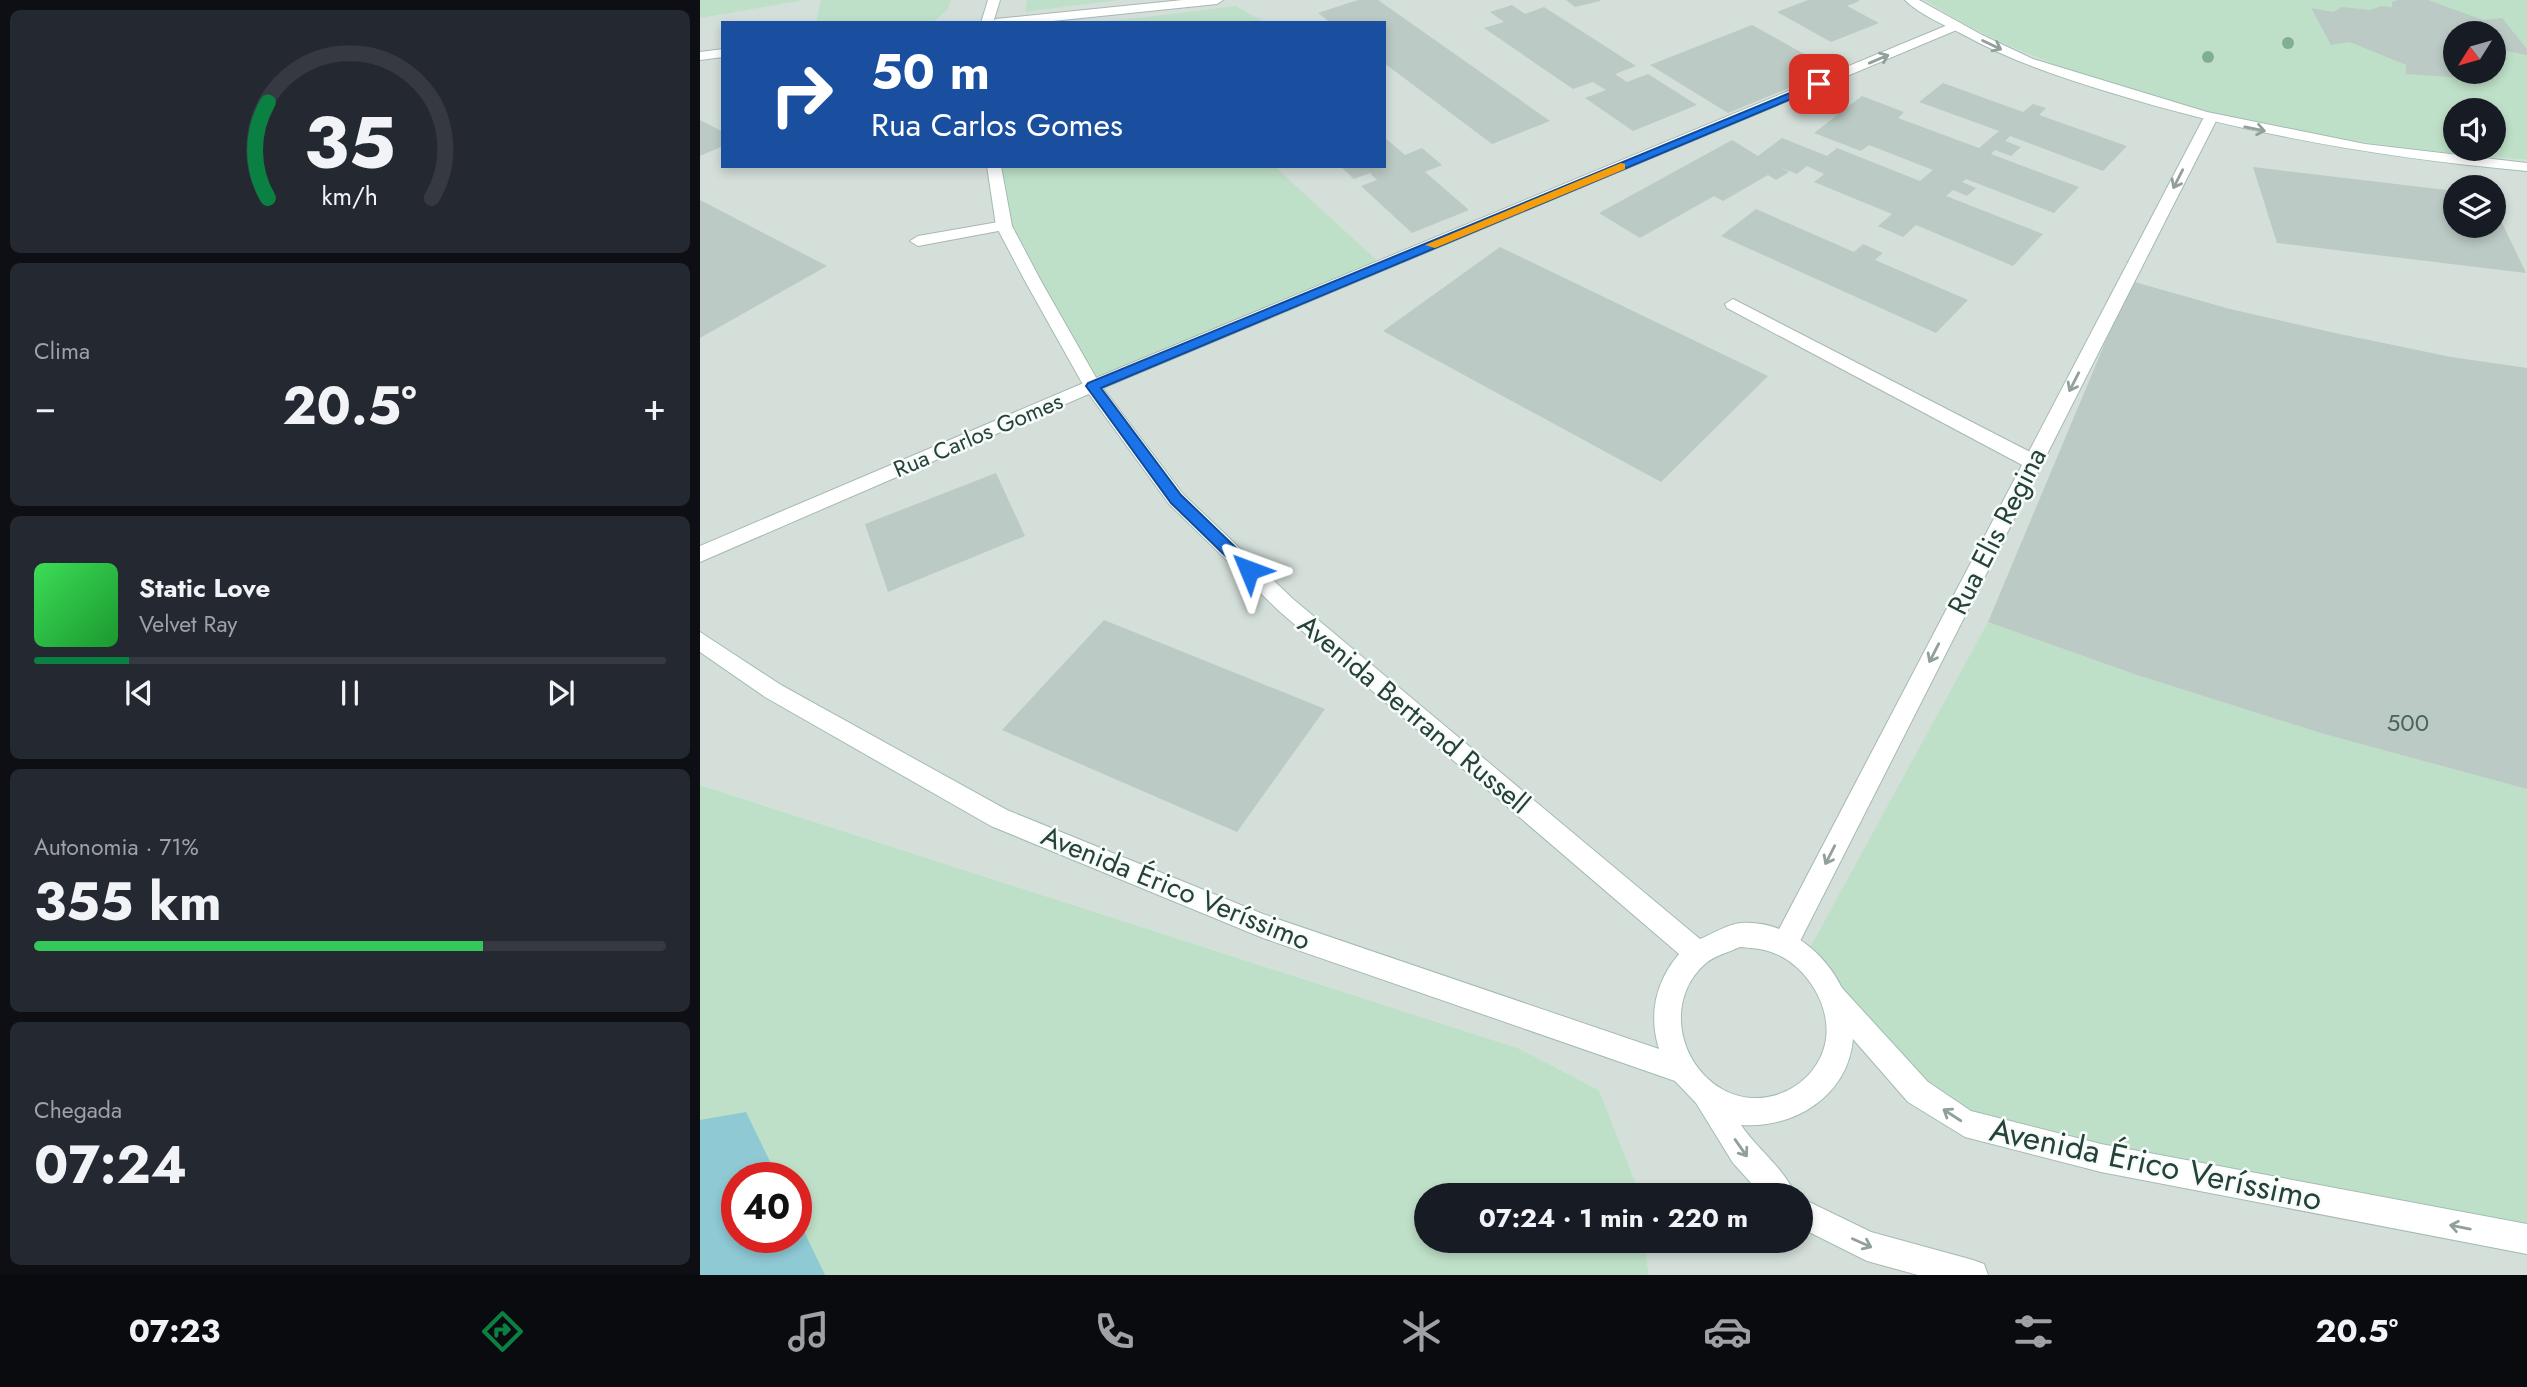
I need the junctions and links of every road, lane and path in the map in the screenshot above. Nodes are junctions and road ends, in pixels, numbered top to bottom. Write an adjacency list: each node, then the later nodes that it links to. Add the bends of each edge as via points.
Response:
1 (995, 0): 4 (street)
2 (1217, 0): 5 (street)
3 (1911, 0): 6 (street)
4 (988, 21)
5 (1015, 21)
6 (1955, 26): 9 (street, one-way to 9, via 2021,59); 15 (street, Rua Carlos Gomes, one-way to 6)
7 (721, 53): 8 (street)
8 (700, 56)
9 (2210, 119): 10 (street, one-way to 10, via 2446,160); 16 (street, Rua Elis Regina, one-way to 16)
10 (2527, 167)
11 (995, 168): 12 (street, Avenida Bertrand Russell)
12 (1004, 226): 13 (street); 15 (street, Avenida Bertrand Russell)
13 (918, 241)
14 (1733, 304): 16 (street)
15 (1093, 386): 17 (street, Rua Carlos Gomes); 20 (street, Avenida Bertrand Russell, via 1176,499 1286,605)
16 (2033, 462): 19 (street, Rua Elis Regina, one-way to 19)
17 (700, 554)
18 (700, 641): 22 (street, Avenida Érico Veríssimo, via 773,691 999,818 1263,926)
19 (1784, 944): 20 (street, via 1739,935 1716,940); 21 (street, via 1805,957)
20 (1696, 952): 22 (street, via 1679,970 1665,1018 1670,1045)
21 (1834, 998): 23 (street, via 1840,1028 1835,1058 1821,1084 1797,1103 1768,1112 1736,1109); 26 (street, Avenida Érico Veríssimo, one-way to 21, via 2101,1158 1965,1123 1918,1093)
22 (1682, 1070): 23 (street)
23 (1707, 1096): 24 (street, one-way to 24, via 1744,1153)
24 (1771, 1183)
25 (1813, 1219): 27 (street, one-way to 27, via 1867,1247)
26 (2527, 1240)
27 (1973, 1275)

